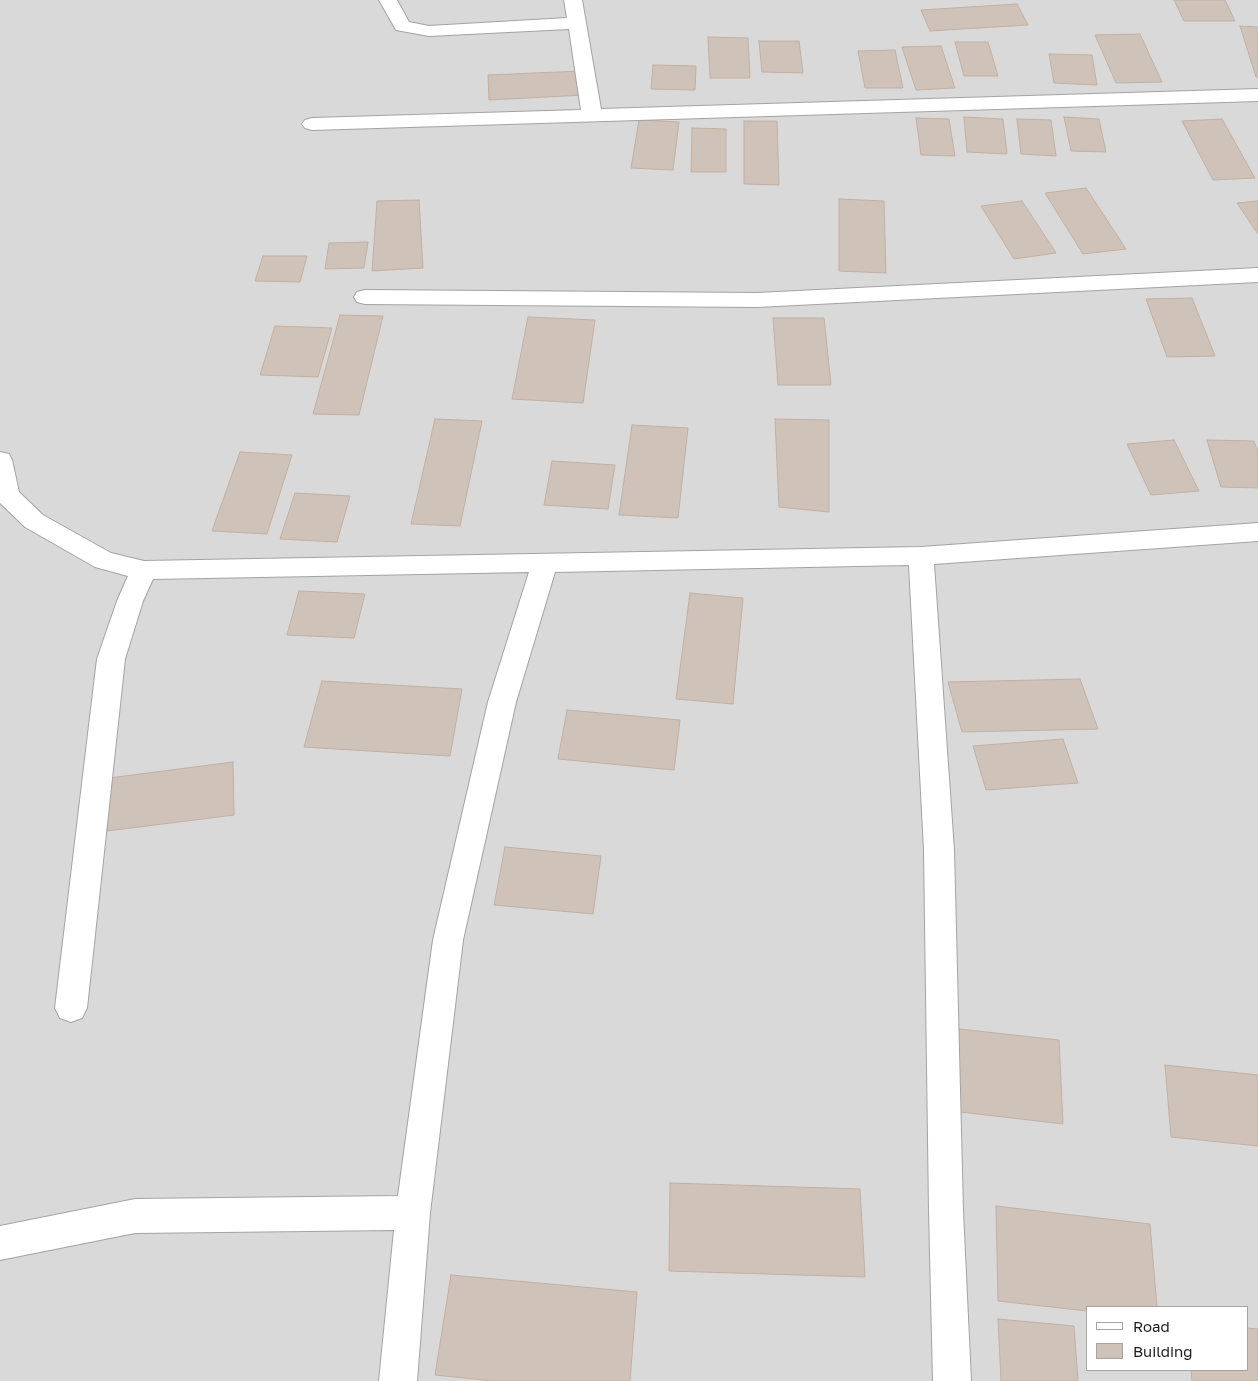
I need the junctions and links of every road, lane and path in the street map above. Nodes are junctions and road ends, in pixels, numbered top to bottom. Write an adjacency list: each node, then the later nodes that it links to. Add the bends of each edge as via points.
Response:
1 (388, 0): 3 (street, via 402,26 429,31)
2 (573, 0): 3 (street)
3 (578, 24): 5 (street)
4 (1258, 95): 5 (street)
5 (592, 115): 6 (street)
6 (312, 124)
7 (1258, 275): 8 (street, via 757,300)
8 (365, 297)
9 (0, 460): 13 (street, via 7,495 34,521 104,561)
10 (1258, 532): 11 (street)
11 (921, 556): 12 (street); 18 (street, via 939,850)
12 (545, 562): 13 (street); 15 (street, via 502,702 448,940)
13 (144, 570): 14 (street, via 111,659)
14 (71, 1008)
15 (413, 1212): 16 (street, via 135,1216); 17 (street)
16 (0, 1243)
17 (398, 1381)
18 (952, 1381)

